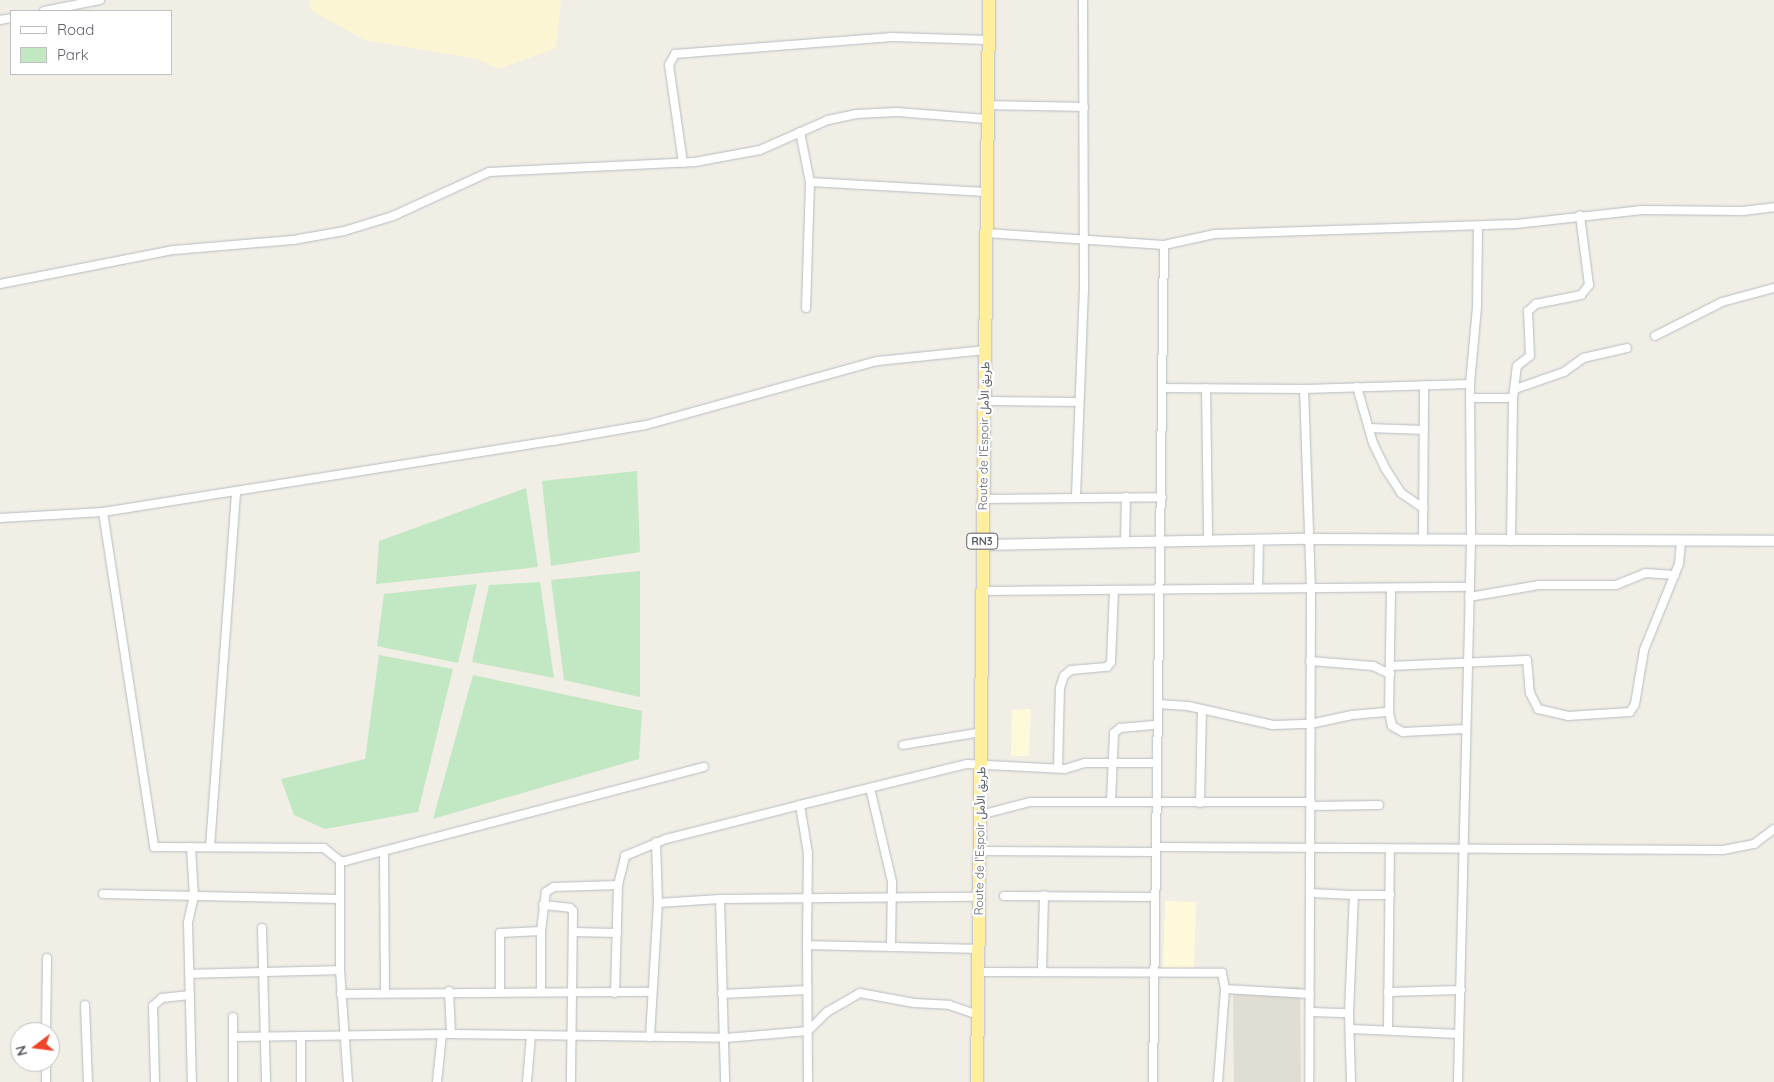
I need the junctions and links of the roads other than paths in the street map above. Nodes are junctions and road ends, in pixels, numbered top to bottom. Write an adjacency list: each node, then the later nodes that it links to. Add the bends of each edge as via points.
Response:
1 (100, 0): 4 (street)
2 (989, 0): 5 (highway, Route de l’Espoir طريق الأمل / RN3)
3 (1083, 0): 7 (street)
4 (49, 10)
5 (988, 40): 6 (highway, Route de l’Espoir طريق الأمل / RN3); 10 (street, via 892,36 675,54 669,65)
6 (987, 104): 7 (street); 8 (highway, Route de l’Espoir طريق الأمل / RN3)
7 (1084, 107): 17 (street)
8 (987, 119): 9 (street, via 875,112 837,118); 12 (highway, Route de l’Espoir طريق الأمل / RN3)
9 (800, 132): 10 (street, via 760,150); 11 (street)
10 (683, 163): 19 (street, via 489,172 393,216 344,232 165,252)
11 (810, 182): 12 (street); 21 (street)
12 (986, 192): 16 (highway, Route de l’Espoir طريق الأمل / RN3)
13 (1774, 207): 14 (street, via 1743,211 1642,210)
14 (1580, 216): 15 (street); 31 (street, via 1589,285 1581,295 1530,306 1530,356 1517,366)
15 (1478, 226): 18 (street, via 1214,234); 25 (street, via 1478,307)
16 (986, 233): 17 (street); 24 (highway, Route de l’Espoir طريق الأمل / RN3)
17 (1084, 237): 18 (street); 35 (street)
18 (1164, 245): 28 (street)
19 (0, 284)
20 (1774, 288): 22 (street, via 1722,302)
21 (806, 308)
22 (1654, 336)
23 (1628, 348): 31 (street, via 1583,358 1564,372)
24 (986, 350): 34 (highway, Route de l’Espoir طريق الأمل / RN3); 38 (street, via 877,361 646,424)
25 (1470, 384): 26 (street); 32 (street)
26 (1424, 385): 27 (street); 37 (street)
27 (1357, 387): 30 (street); 36 (street)
28 (1162, 388): 29 (street); 41 (street)
29 (1206, 388): 30 (street); 49 (street)
30 (1304, 389): 48 (street)
31 (1515, 389): 33 (street)
32 (1471, 398): 33 (street); 50 (street)
33 (1514, 398): 51 (street)
34 (986, 400): 35 (street); 42 (highway, Route de l’Espoir طريق الأمل / RN3)
35 (1078, 402): 39 (street)
36 (1369, 428): 37 (street); 43 (street, via 1394,484)
37 (1424, 430): 43 (street)
38 (236, 491): 44 (street); 93 (street)
39 (1076, 496): 40 (street); 42 (street)
40 (1126, 496): 41 (street); 55 (street)
41 (1162, 497): 53 (street)
42 (983, 499): 56 (highway, Route de l’Espoir طريق الأمل / RN3)
43 (1423, 508): 46 (street)
44 (103, 512): 45 (street); 92 (street, via 154,847)
45 (0, 518)
46 (1422, 538): 48 (street); 50 (street)
47 (1259, 539): 48 (street); 49 (street); 59 (street)
48 (1309, 539): 60 (street)
49 (1208, 540): 53 (street)
50 (1471, 541): 51 (street); 58 (street)
51 (1511, 541): 54 (street)
52 (1774, 541): 54 (street)
53 (1161, 542): 55 (street); 62 (street)
54 (1681, 542): 57 (street)
55 (1125, 543): 56 (street)
56 (982, 545): 64 (highway, Route de l’Espoir طريق الأمل / RN3)
57 (1675, 575): 65 (street, via 1645,573 1616,585 1539,585); 67 (street, via 1644,650 1635,704 1630,712 1552,715 1538,709 1530,693 1527,660)
58 (1469, 587): 61 (street); 65 (street)
59 (1258, 588): 60 (street); 62 (street)
60 (1311, 588): 61 (street); 66 (street)
61 (1391, 588): 68 (street)
62 (1159, 589): 63 (street); 69 (street)
63 (1114, 590): 64 (street); 81 (street, via 1111,662 1107,667 1071,670 1064,676 1060,688)
64 (981, 591): 75 (highway, Route de l’Espoir طريق الأمل / RN3)
65 (1469, 598): 67 (street)
66 (1310, 661): 68 (street); 72 (street)
67 (1467, 662): 68 (street); 74 (street)
68 (1390, 670): 71 (street)
69 (1158, 704): 70 (street); 73 (street)
70 (1202, 709): 72 (street, via 1273,725); 85 (street)
71 (1389, 712): 72 (street, via 1352,715); 74 (street, via 1392,726 1398,732)
72 (1310, 724): 86 (street)
73 (1158, 725): 77 (street, via 1120,728 1114,733); 78 (street)
74 (1465, 729): 97 (street)
75 (982, 732): 76 (street); 79 (highway, Route de l’Espoir طريق الأمل / RN3)
76 (903, 746)
77 (1112, 762): 78 (street); 81 (street); 83 (street)
78 (1157, 763): 84 (street)
79 (981, 764): 81 (street); 82 (street); 89 (highway, Route de l’Espoir طريق الأمل / RN3)
80 (704, 766): 98 (street)
81 (1058, 768)
82 (870, 788): 87 (street); 108 (street)
83 (1111, 802): 84 (street); 89 (street, via 1030,802)
84 (1157, 804): 85 (street); 95 (street)
85 (1200, 804): 86 (street)
86 (1311, 804): 88 (street); 94 (street)
87 (800, 805): 91 (street); 113 (street, via 808,853)
88 (1379, 805)
89 (980, 815): 99 (highway, Route de l’Espoir طريق الأمل / RN3)
90 (1774, 829): 97 (street, via 1754,844 1723,850)
91 (656, 842): 101 (street, via 625,856); 115 (street)
92 (191, 847): 93 (street); 107 (street)
93 (210, 847): 100 (street, via 324,848)
94 (1311, 848): 95 (street); 96 (street); 102 (street)
95 (1156, 849): 99 (street); 111 (street)
96 (1390, 849): 97 (street); 106 (street)
97 (1464, 850): 133 (street)
98 (384, 851): 100 (street); 136 (street)
99 (980, 851): 123 (highway, Route de l’Espoir طريق الأمل / RN3)
100 (340, 861): 114 (street)
101 (618, 885): 116 (street, via 551,888); 120 (street)
102 (1310, 893): 105 (street); 144 (street)
103 (103, 894): 107 (street)
104 (1044, 895): 109 (street); 111 (street); 128 (street)
105 (1354, 895): 106 (street); 148 (street)
106 (1390, 895): 139 (street)
107 (194, 896): 114 (street); 130 (street, via 188,923)
108 (893, 896): 110 (street); 113 (street); 122 (street)
109 (1004, 896)
110 (972, 897)
111 (1155, 897): 129 (street)
112 (720, 898): 113 (street); 115 (street); 143 (street)
113 (808, 898): 121 (street)
114 (340, 899): 125 (street)
115 (658, 903): 138 (street)
116 (543, 905): 118 (street); 119 (street, via 571,908)
117 (262, 928): 126 (street)
118 (541, 931): 135 (street, via 500,933); 137 (street)
119 (573, 932): 120 (street); 140 (street)
120 (617, 933): 141 (street)
121 (807, 945): 122 (street); 132 (street)
122 (891, 947): 123 (street)
123 (979, 949): 127 (highway, Route de l’Espoir طريق الأمل / RN3)
124 (46, 958): 151 (street)
125 (340, 970): 126 (street); 142 (street)
126 (262, 972): 130 (street); 161 (street)
127 (978, 972): 128 (street); 149 (highway, Route de l’Espoir طريق الأمل / RN3)
128 (1042, 972): 129 (street)
129 (1154, 973): 131 (street, via 1220,971 1224,975); 179 (street)
130 (189, 974): 145 (street)
131 (1225, 989): 144 (street); 180 (street)
132 (806, 990): 143 (street); 154 (street)
133 (1461, 990): 139 (street); 159 (street)
134 (449, 991): 135 (street); 136 (street); 157 (street)
135 (500, 991): 137 (street)
136 (385, 992): 142 (street)
137 (541, 992): 140 (street)
138 (652, 992): 141 (street); 163 (street)
139 (1388, 992): 153 (street)
140 (570, 993): 141 (street); 158 (street)
141 (615, 993)
142 (341, 994): 155 (street)
143 (722, 994): 165 (street)
144 (1310, 994): 147 (street)
145 (190, 995): 167 (street, via 162,998 153,1006); 168 (street)
146 (85, 1005): 166 (street)
147 (1311, 1012): 148 (street); 181 (street)
148 (1349, 1013): 152 (street)
149 (978, 1015): 154 (street, via 949,1005 914,1003 860,993 827,1012); 178 (highway, Route de l’Espoir طريق الأمل / RN3)
150 (233, 1017): 164 (street)
151 (46, 1022)
152 (1351, 1029): 153 (street); 182 (street)
153 (1388, 1030): 159 (street)
154 (808, 1031): 165 (street); 177 (street)
155 (343, 1034): 156 (street); 162 (street); 172 (street)
156 (442, 1034): 157 (street); 173 (street)
157 (451, 1034): 160 (street)
158 (572, 1034): 160 (street); 163 (street); 175 (street)
159 (1460, 1034): 183 (street)
160 (531, 1035): 174 (street)
161 (265, 1036): 162 (street); 164 (street); 170 (street)
162 (301, 1036): 171 (street)
163 (650, 1037): 165 (street)
164 (233, 1038): 169 (street)
165 (725, 1038): 176 (street)
166 (88, 1082)
167 (155, 1082)
168 (192, 1082)
169 (233, 1082)
170 (266, 1082)
171 (302, 1082)
172 (348, 1082)
173 (437, 1082)
174 (527, 1082)
175 (571, 1082)
176 (725, 1082)
177 (808, 1082)
178 (977, 1082)
179 (1152, 1082)
180 (1218, 1082)
181 (1309, 1082)
182 (1351, 1082)
183 (1458, 1082)

